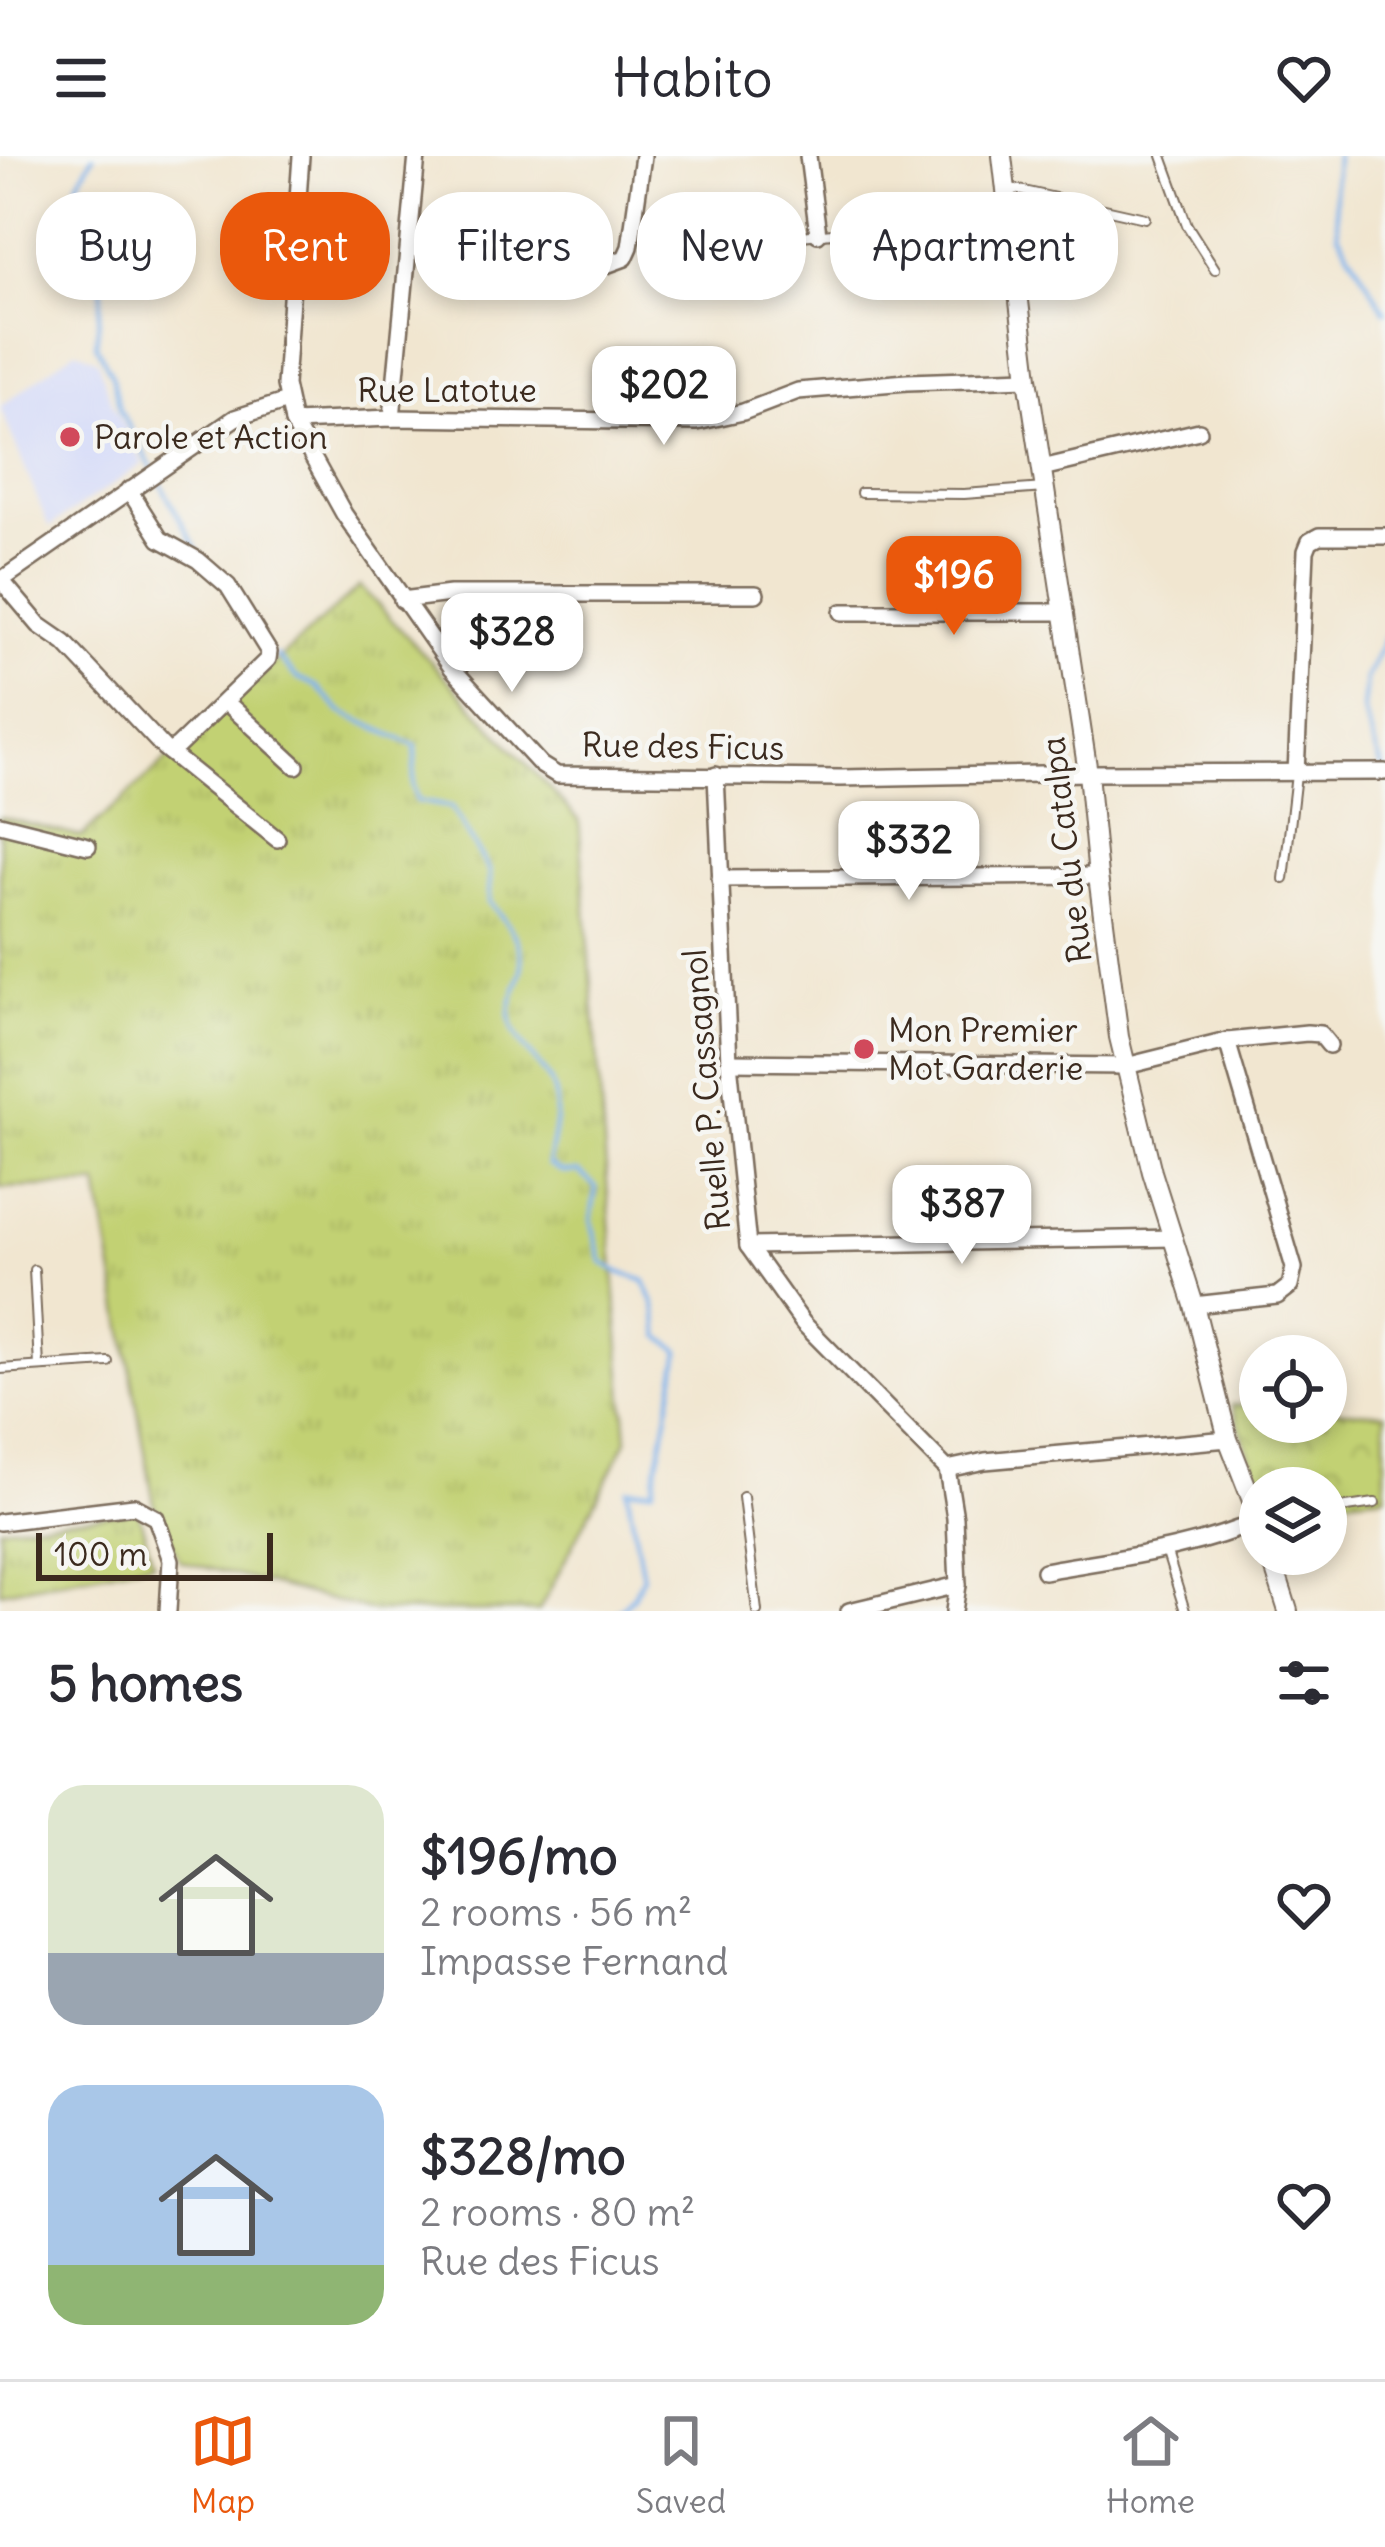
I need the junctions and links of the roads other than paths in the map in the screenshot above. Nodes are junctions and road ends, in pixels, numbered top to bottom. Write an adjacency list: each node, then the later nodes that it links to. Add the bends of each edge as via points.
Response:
1 (301, 156): 15 (street, Rue des Ficus)
2 (417, 156): 16 (street)
3 (644, 156): 12 (street, via 630,247)
4 (808, 156): 10 (street)
5 (1002, 156): 7 (street, Rue du Catalpa)
6 (1162, 156): 13 (lane, via 1187,225)
7 (1005, 187): 8 (lane); 14 (street, Rue du Catalpa)
8 (1145, 218)
9 (830, 232): 10 (lane)
10 (818, 233): 11 (lane)
11 (806, 234)
12 (613, 262)
13 (1216, 269)
14 (1028, 378): 16 (street, Rue Latotue, via 798,391 698,422); 19 (street, Rue du Catalpa)
15 (287, 401): 17 (street, Rue des Ficus); 20 (street, via 235,418)
16 (392, 418): 17 (street, Rue Latotue)
17 (293, 422): 25 (street, Rue des Ficus)
18 (1198, 431): 19 (street)
19 (1044, 478): 21 (lane, via 964,494); 27 (street, Rue du Catalpa)
20 (129, 490): 23 (street); 28 (street, via 160,538 228,586 268,648 268,659)
21 (861, 493)
22 (1385, 536): 33 (street, via 1318,536 1306,551)
23 (1, 580): 29 (street)
24 (756, 594): 25 (street)
25 (402, 599): 34 (street, Rue des Ficus, via 452,668 557,775)
26 (842, 612): 27 (street)
27 (1065, 612): 31 (street, Rue du Catalpa)
28 (225, 701): 29 (street); 30 (street)
29 (169, 752): 36 (street)
30 (296, 766)
31 (1088, 772): 33 (street, Rue des Ficus); 34 (street, Rue des Ficus); 38 (street, Rue du Catalpa)
32 (1379, 772): 33 (street, Rue des Ficus)
33 (1296, 773): 40 (lane)
34 (716, 775): 39 (street, Ruelle P. Cassagnol)
35 (0, 824): 37 (street)
36 (278, 838)
37 (88, 846)
38 (1098, 876): 39 (street); 44 (street, Rue du Catalpa)
39 (720, 879): 43 (street, Ruelle P. Cassagnol)
40 (1284, 880)
41 (1227, 1041): 42 (street, via 1306,1033); 44 (street); 48 (street, via 1294,1268 1277,1296)
42 (1329, 1045)
43 (729, 1062): 44 (street); 46 (street, Ruelle P. Cassagnol)
44 (1126, 1066): 45 (street, Rue du Catalpa)
45 (1174, 1238): 46 (street); 48 (street, Rue du Catalpa)
46 (748, 1246): 54 (street, Ruelle P. Cassagnol, via 803,1323)
47 (34, 1270): 50 (lane)
48 (1194, 1304): 52 (street, Rue du Catalpa)
49 (108, 1362): 50 (lane)
50 (39, 1366): 51 (lane)
51 (0, 1369)
52 (1228, 1439): 53 (street, Rue du Catalpa); 54 (street)
53 (1239, 1467)
54 (947, 1469): 63 (street)
55 (743, 1497): 65 (lane)
56 (1375, 1503): 57 (lane)
57 (1347, 1507)
58 (0, 1522): 64 (street, via 134,1506 156,1517 171,1560)
59 (1239, 1530): 60 (street)
60 (1166, 1548): 61 (street); 68 (lane)
61 (1045, 1571)
62 (1277, 1575): 69 (street)
63 (958, 1585): 66 (street); 67 (street)
64 (168, 1611)
65 (758, 1611)
66 (849, 1611)
67 (954, 1611)
68 (1185, 1611)
69 (1288, 1611)

